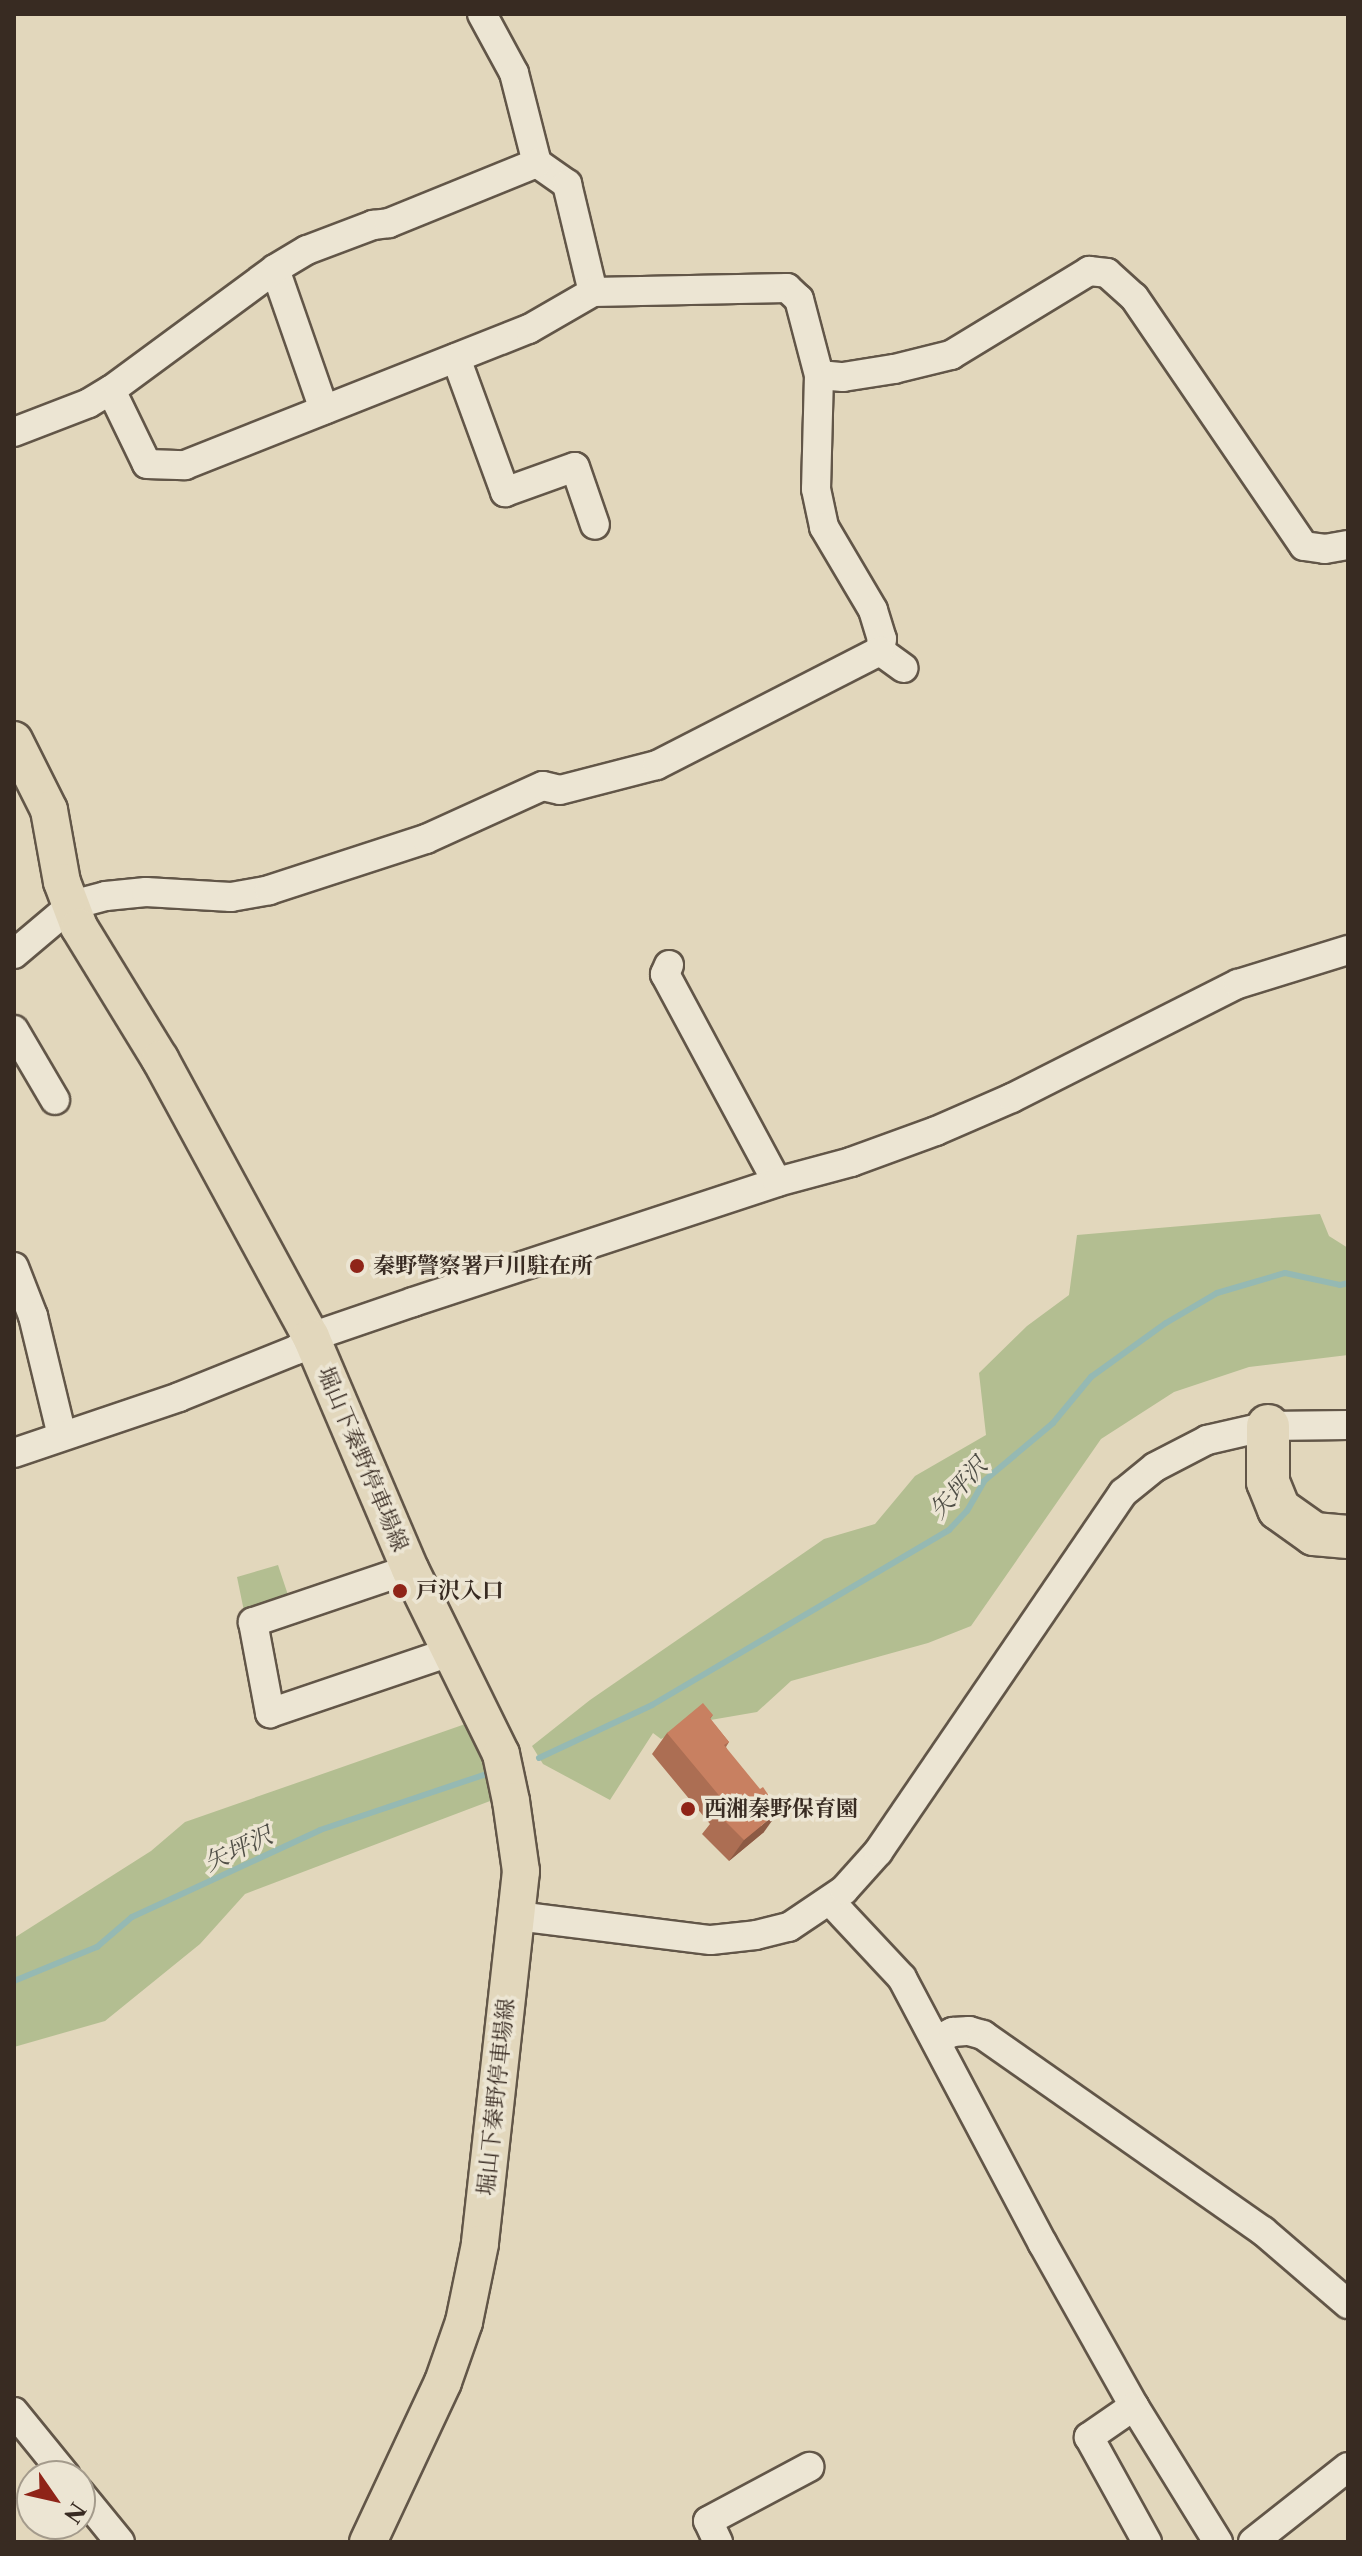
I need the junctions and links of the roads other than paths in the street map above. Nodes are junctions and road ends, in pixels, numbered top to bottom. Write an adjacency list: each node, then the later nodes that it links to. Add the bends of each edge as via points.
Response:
1 (482, 14): 2 (street, via 514,73)
2 (537, 163): 3 (street, via 307,250); 4 (street, via 567,184)
3 (275, 269): 7 (street); 8 (street)
4 (593, 292): 5 (street, via 529,329); 6 (street, via 787,288 799,299)
5 (456, 358): 8 (street); 10 (street, via 505,492 575,467)
6 (819, 375): 11 (street, via 843,377 951,355 1089,271 1107,273 1134,297 1304,546); 12 (street, via 816,489 824,527 873,610)
7 (111, 390): 8 (street, via 147,464 185,465); 9 (street)
8 (324, 410)
9 (14, 432)
10 (595, 525)
11 (1348, 545)
12 (880, 651): 13 (street); 15 (street, via 657,765 560,790 543,786 426,839 269,890 231,897 146,892)
13 (903, 668)
14 (14, 740): 15 (main road, 堀山下秦野停車場線, via 49,810 62,882)
15 (72, 905): 17 (street); 23 (main road, 堀山下秦野停車場線, via 79,927 160,1059)
16 (1348, 950): 21 (street, via 1238,984 936,1131)
17 (14, 954)
18 (669, 965): 21 (street, via 665,974)
19 (14, 1030): 20 (street)
20 (55, 1100)
21 (777, 1182): 23 (street)
22 (14, 1267): 26 (street, via 33,1316)
23 (311, 1337): 26 (street, via 296,1350 179,1397); 30 (main road, 堀山下秦野停車場線)
24 (1348, 1425): 25 (street)
25 (1268, 1426): 28 (highway, via 1293,1500 1315,1515); 29 (highway, via 1268,1482 1279,1509 1314,1534); 32 (street, via 1207,1440 1155,1467 1123,1493 878,1852)
26 (62, 1436): 27 (street)
27 (14, 1453)
28 (1348, 1520)
29 (1348, 1537)
30 (410, 1569): 31 (main road, 堀山下秦野停車場線); 31 (street, via 253,1622 270,1713)
31 (450, 1652): 33 (main road, 堀山下秦野停車場線, via 501,1754 521,1871)
32 (830, 1901): 33 (street, via 789,1927 711,1940); 34 (street, via 902,1978)
33 (517, 1916): 43 (main road, 堀山下秦野停車場線, via 480,2244 464,2322 443,2382)
34 (937, 2040): 35 (street, via 953,2032 983,2035 1263,2231); 36 (street)
35 (1348, 2304)
36 (1134, 2406): 45 (street, via 1089,2437); 46 (street)
37 (14, 2412): 38 (street)
38 (53, 2460)
39 (809, 2467): 44 (street, via 708,2521)
40 (1348, 2467): 47 (street)
41 (96, 2513): 42 (street)
42 (120, 2542)
43 (368, 2542)
44 (718, 2542)
45 (1147, 2542)
46 (1218, 2542)
47 (1253, 2542)

